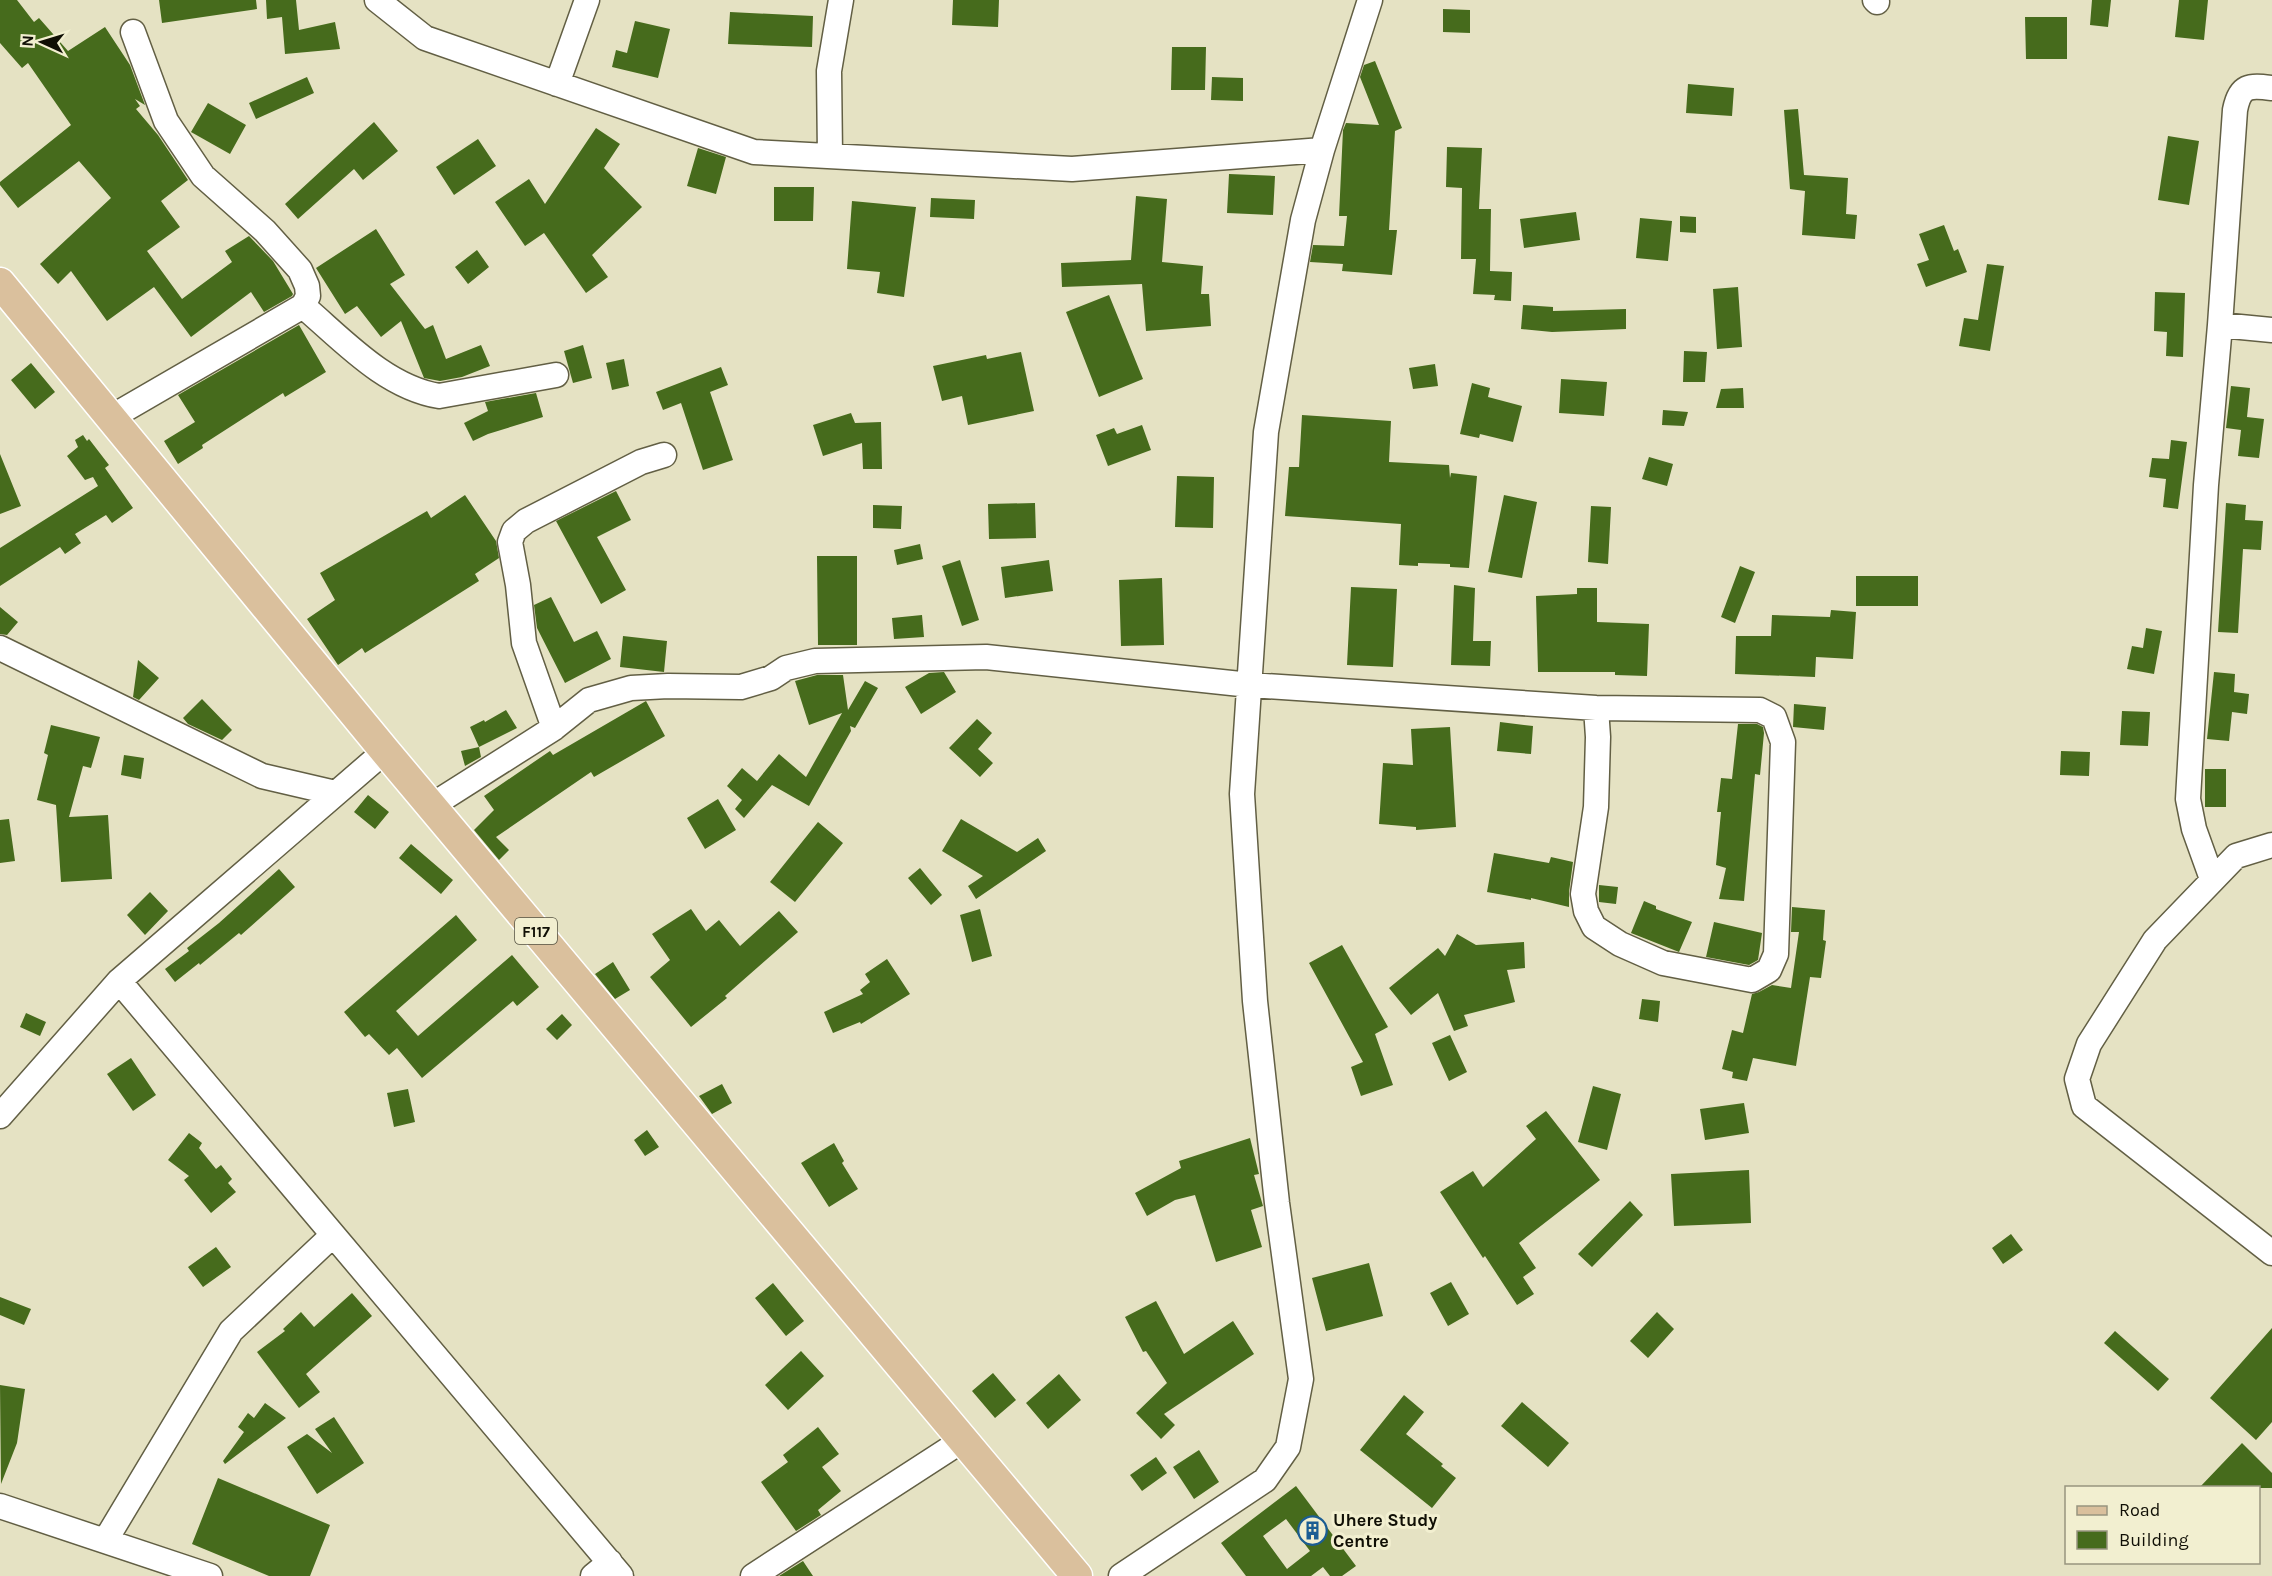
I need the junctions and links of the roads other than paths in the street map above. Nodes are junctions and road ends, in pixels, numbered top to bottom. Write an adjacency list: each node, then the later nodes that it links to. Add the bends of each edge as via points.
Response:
1 (377, 0): 6 (street, via 425,38)
2 (587, 0): 6 (street)
3 (841, 0): 9 (street, via 829,71)
4 (1370, 0): 8 (street)
5 (133, 32): 11 (street, via 166,121 203,176 265,231 300,270 308,296)
6 (558, 84): 9 (street, via 754,152)
7 (2272, 88): 12 (street, via 2253,85 2237,98)
8 (1322, 150): 9 (street, via 1072,169); 18 (street, via 1303,220 1266,432)
9 (830, 156)
10 (0, 283): 15 (main road, F117)
11 (303, 306): 14 (street, via 401,385 426,394 439,396); 15 (street)
12 (2220, 325): 13 (street); 25 (street, via 2206,485 2188,799)
13 (2272, 330)
14 (556, 375)
15 (110, 417): 21 (main road, F117)
16 (664, 455): 20 (street, via 641,462 526,521 514,531 510,542 524,643)
17 (0, 648): 22 (street, via 262,776)
18 (1250, 685): 19 (street); 20 (street, via 986,657 815,661 786,668 771,678 741,687 631,688 589,700); 37 (street, via 1242,794 1255,1001 1301,1379 1288,1447 1265,1480)
19 (1596, 708): 19 (street, via 1760,710 1774,717 1783,742 1776,954 1769,970 1752,980 1663,963 1620,944 1594,927 1583,894 1596,807)
20 (554, 728): 23 (street)
21 (385, 751): 22 (street); 23 (main road, F117)
22 (335, 793): 26 (street)
23 (431, 806): 30 (main road, F117)
24 (2272, 845): 25 (street, via 2236,856)
25 (2212, 879): 29 (street, via 2155,940 2089,1044 2078,1079 2084,1106)
26 (119, 981): 27 (street); 28 (street)
27 (1, 1113)
28 (333, 1234): 32 (street, via 231,1331); 33 (street)
29 (2272, 1253)
30 (963, 1440): 35 (street); 36 (main road, F117)
31 (0, 1506): 32 (street)
32 (105, 1541): 34 (street)
33 (608, 1571)
34 (210, 1576)
35 (753, 1576)
36 (1077, 1576)
37 (1121, 1576)

